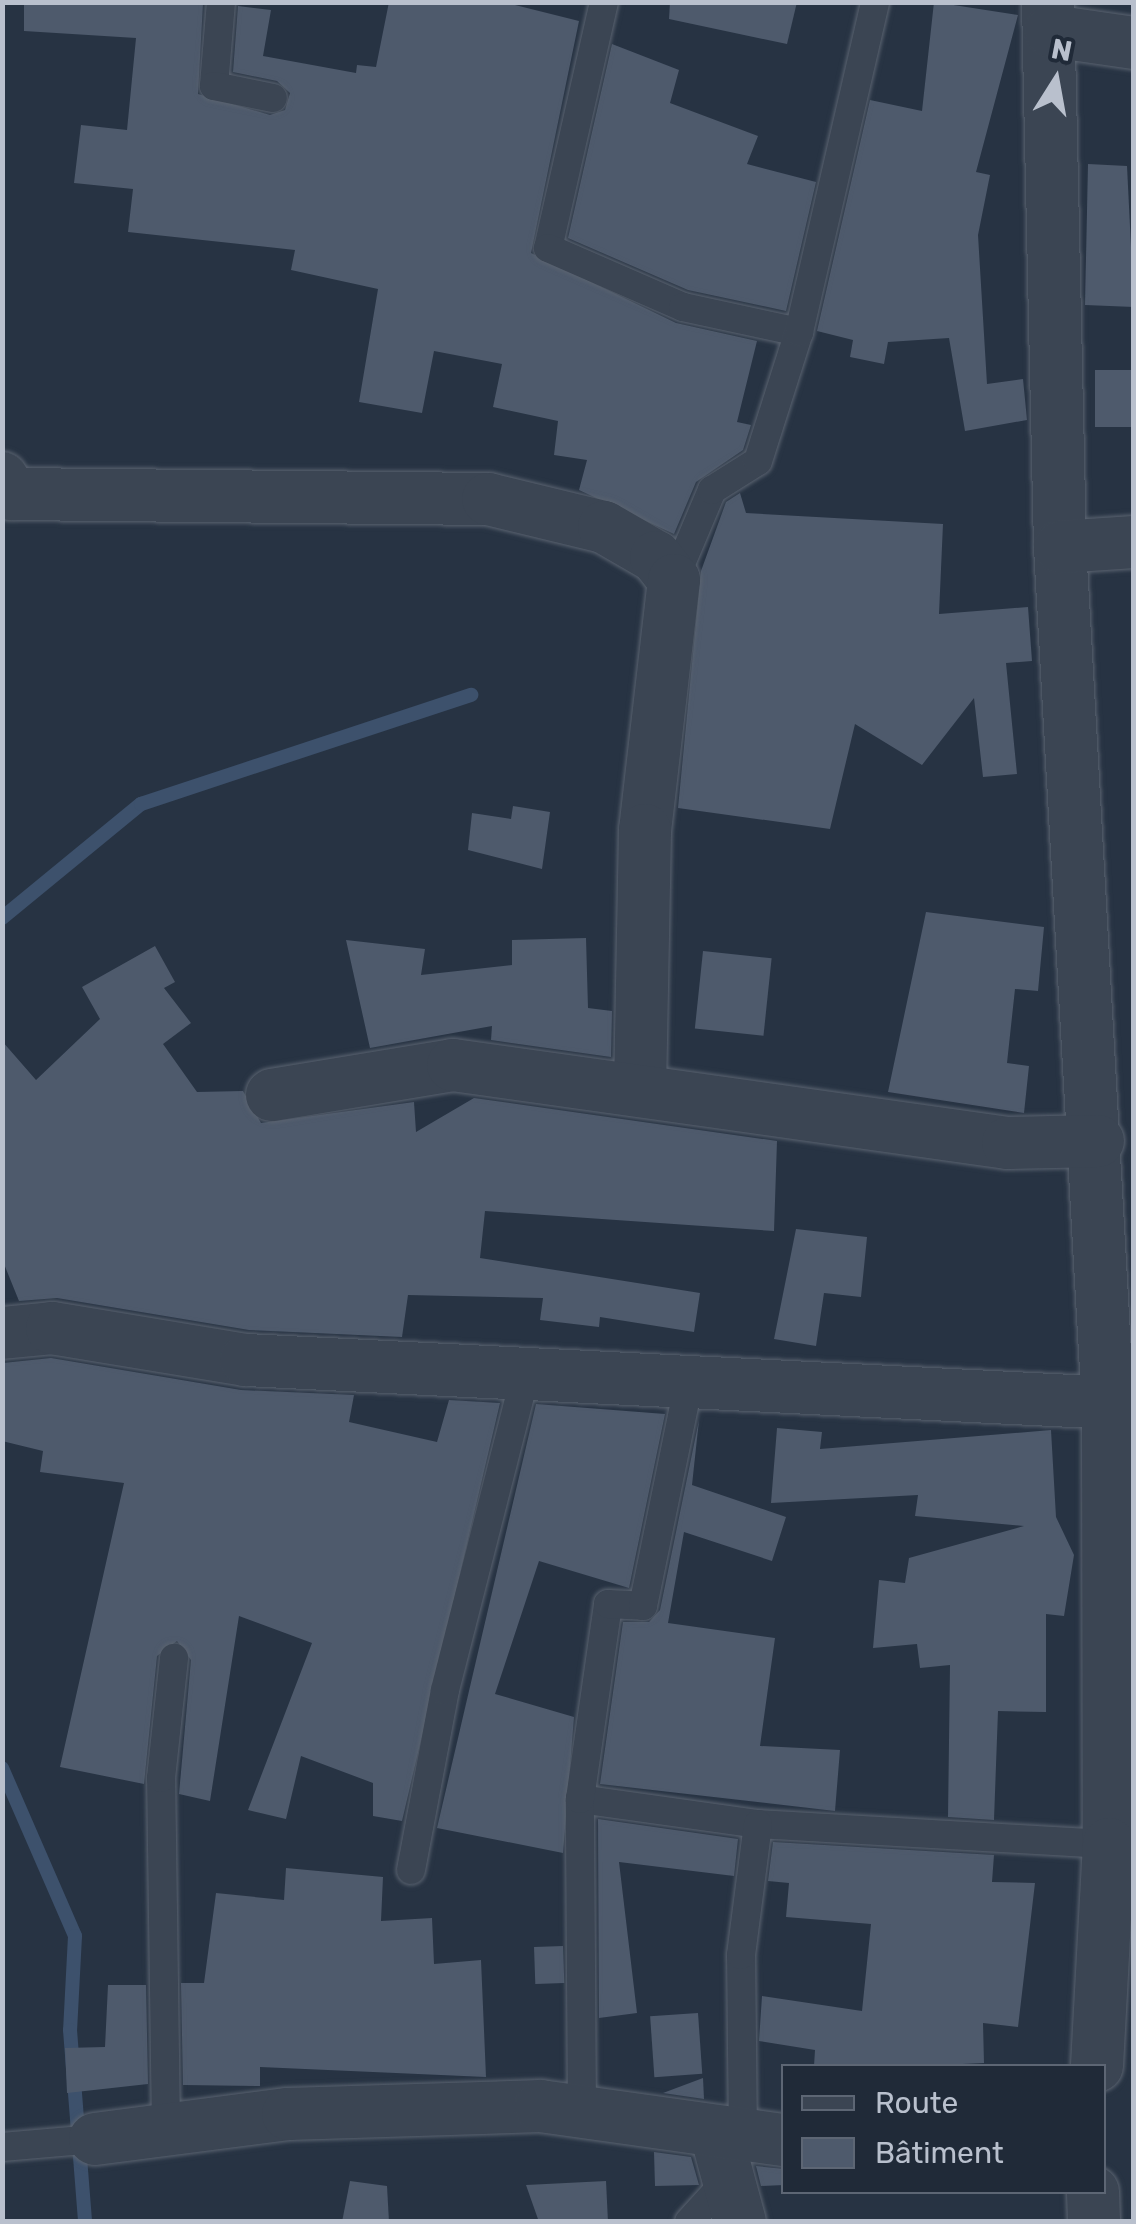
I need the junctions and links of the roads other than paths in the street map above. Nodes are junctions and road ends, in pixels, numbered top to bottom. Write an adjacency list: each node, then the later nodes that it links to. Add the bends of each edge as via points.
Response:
1 (222, 2): 6 (lane, via 214,86)
2 (604, 2): 7 (lane, via 548,248 684,307)
3 (875, 2): 7 (lane)
4 (1050, 17): 5 (street); 10 (street)
5 (1134, 43)
6 (273, 98)
7 (799, 332): 11 (lane, via 758,462 712,490)
8 (2, 478): 11 (street, via 12,494 488,499 604,526 656,557)
9 (1134, 542): 10 (street)
10 (1060, 548): 14 (street)
11 (674, 580): 12 (street, via 645,830)
12 (640, 1089): 13 (street, via 453,1065); 14 (street, via 1008,1143)
13 (272, 1095)
14 (1098, 1141): 18 (street)
15 (2, 1333): 16 (street, via 52,1328 246,1360)
16 (525, 1377): 17 (street); 24 (lane, via 445,1690)
17 (688, 1386): 18 (street); 21 (lane, via 643,1606 608,1604)
18 (1121, 1405): 20 (street)
19 (174, 1658): 27 (lane, via 160,1778)
20 (1121, 1717): 23 (street)
21 (580, 1799): 22 (lane); 26 (lane)
22 (758, 1824): 23 (lane); 30 (lane, via 741,1955)
23 (1108, 1844): 25 (street)
24 (411, 1870)
25 (1097, 2064)
26 (582, 2113): 27 (street, via 541,2106 288,2114); 30 (street)
27 (166, 2129): 28 (street)
28 (76, 2140): 29 (lane)
29 (2, 2147)
30 (742, 2163): 32 (lane)
31 (1093, 2194): 33 (street)
32 (689, 2222)
33 (1094, 2222)

